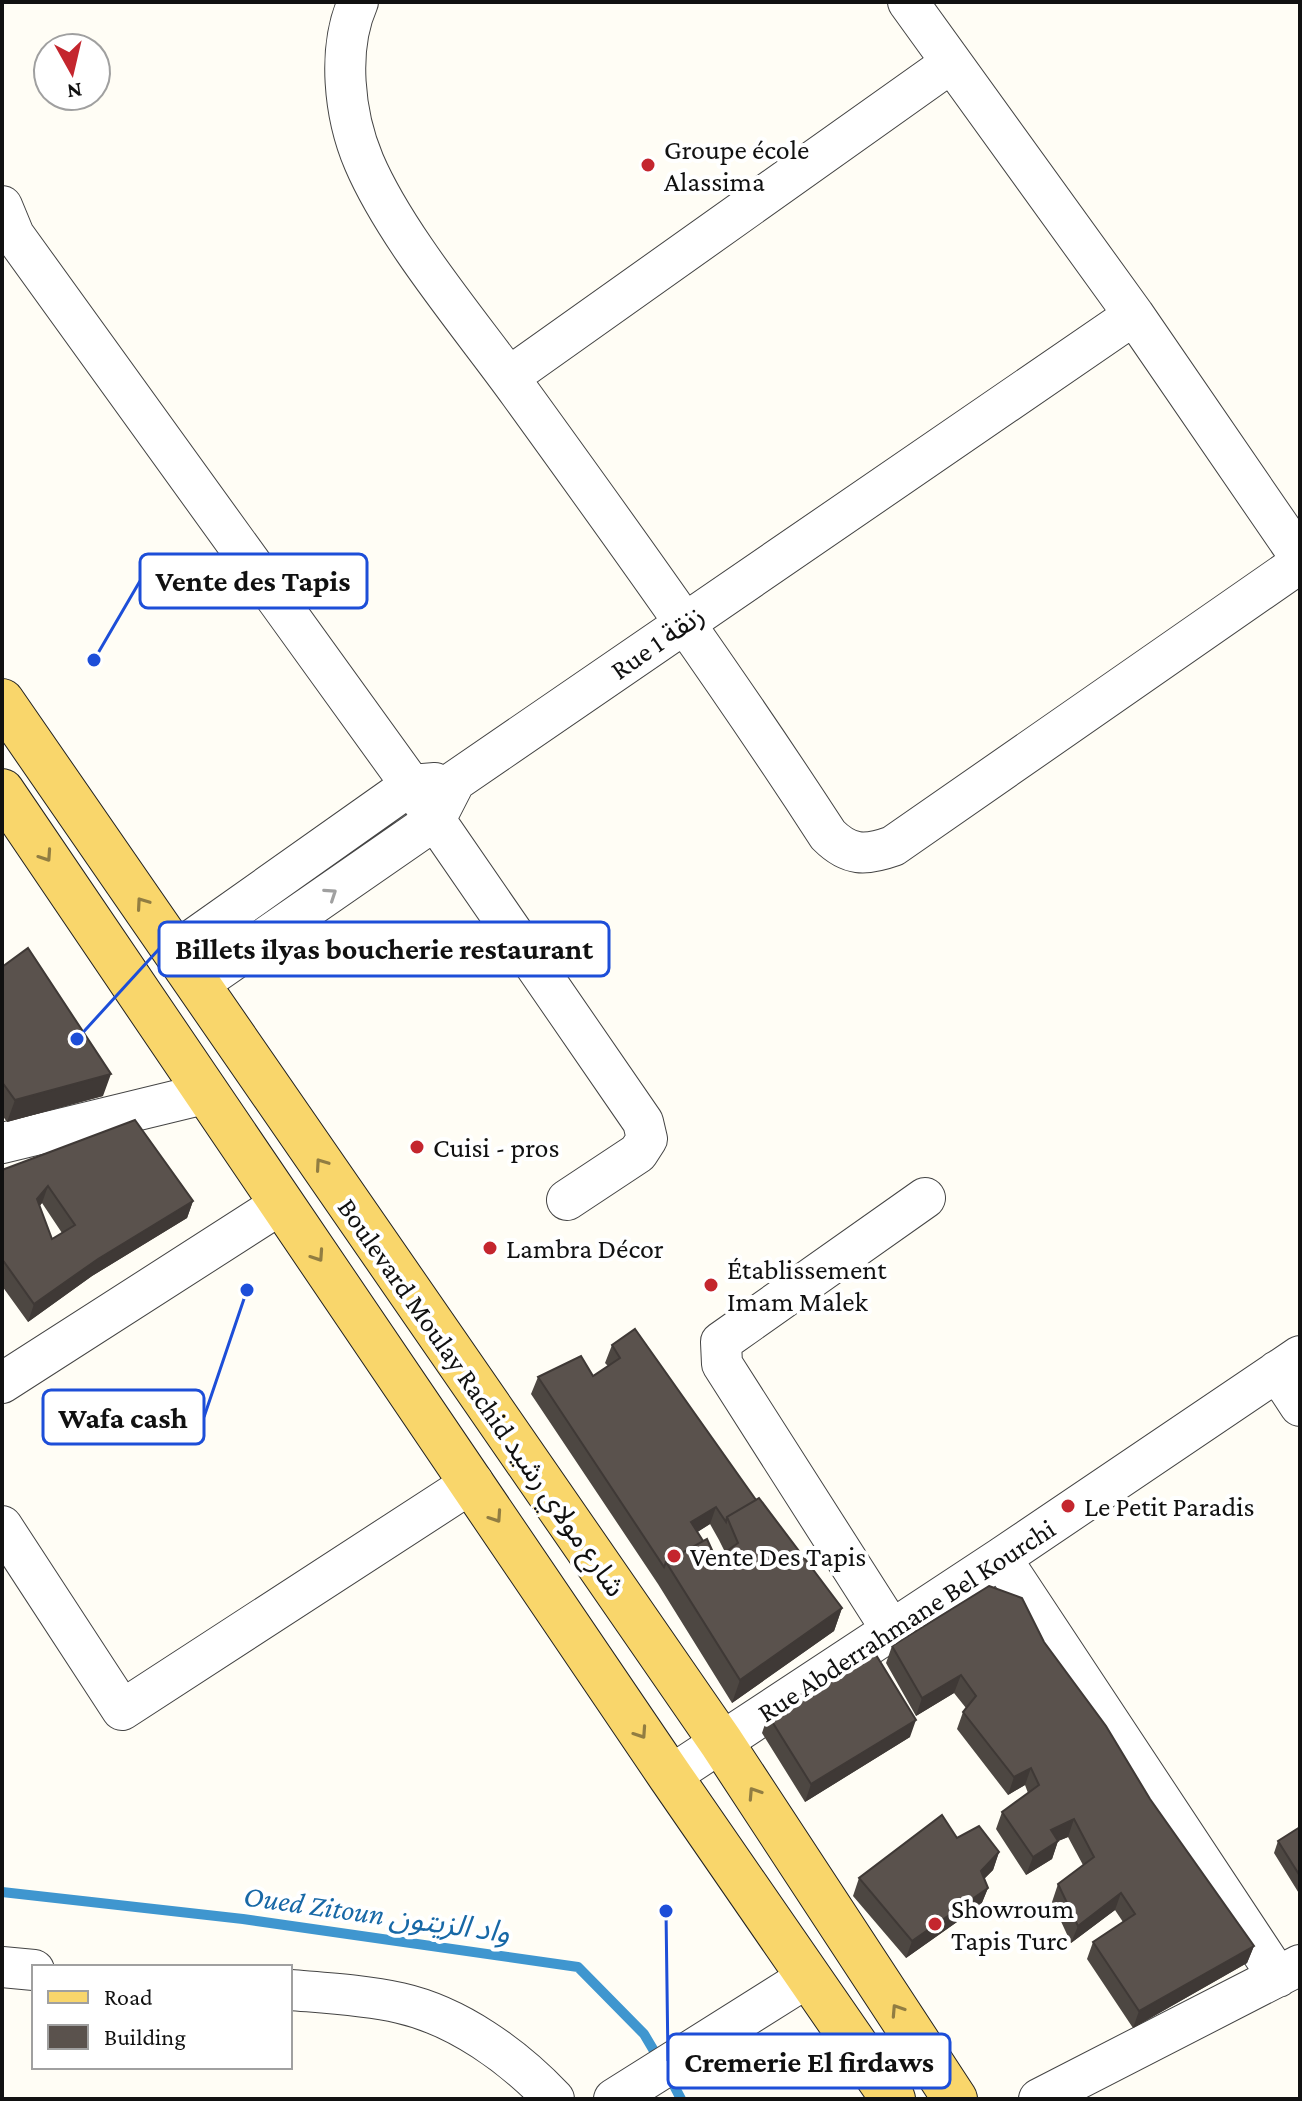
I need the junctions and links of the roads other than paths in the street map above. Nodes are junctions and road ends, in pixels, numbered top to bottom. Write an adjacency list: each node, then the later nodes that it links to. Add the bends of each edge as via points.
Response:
1 (358, 2): 6 (street, via 346,84 364,162 406,234)
2 (908, 2): 3 (street)
3 (951, 63): 5 (street); 6 (street)
4 (2, 206): 12 (street, via 14,235)
5 (1134, 315): 7 (street); 9 (street, Rue 1 زنقة)
6 (509, 377): 9 (street)
7 (1300, 557)
8 (1300, 563): 9 (street, via 997,776 893,846 874,853 856,854 828,835)
9 (684, 623): 11 (street, Rue 1 زنقة)
10 (2, 701): 15 (main road, Boulevard Moulay Rachid شارع مولاي رشيد, one-way to 10)
11 (455, 781): 12 (street); 14 (street, Rue 1 زنقة)
12 (411, 785): 14 (street); 15 (street)
13 (2, 791): 16 (main road, Boulevard Moulay Rachid شارع مولاي رشيد, one-way to 16)
14 (435, 820): 15 (street, Rue 1 زنقة, one-way to 14); 19 (street, via 643,1122 647,1139 638,1153)
15 (186, 969): 28 (main road, Boulevard Moulay Rachid شارع مولاي رشيد, one-way to 15)
16 (208, 1093): 17 (street); 20 (main road, Boulevard Moulay Rachid شارع مولاي رشيد)
17 (2, 1143)
18 (925, 1198): 27 (street, via 721,1342 719,1352)
19 (567, 1200)
20 (281, 1204): 22 (street); 24 (main road, Boulevard Moulay Rachid شارع مولاي رشيد, one-way to 24)
21 (1289, 1363): 23 (street); 26 (street, Rue Abderrahmane Bel Kourchi)
22 (2, 1383)
23 (1300, 1406)
24 (473, 1482): 25 (street, via 122,1710); 29 (main road, Boulevard Moulay Rachid شارع مولاي رشيد, one-way to 29)
25 (2, 1526)
26 (1001, 1558): 27 (street, Rue Abderrahmane Bel Kourchi); 32 (street)
27 (891, 1629): 28 (street, Rue Abderrahmane Bel Kourchi)
28 (721, 1742): 29 (street, Rue Abderrahmane Bel Kourchi); 38 (main road, Boulevard Moulay Rachid شارع مولاي رشيد, one-way to 28)
29 (670, 1776): 33 (main road, Boulevard Moulay Rachid شارع مولاي رشيد)
30 (2, 1967): 31 (street)
31 (32, 1970)
32 (1289, 1971): 39 (street)
33 (808, 1977): 35 (street); 37 (main road, Boulevard Moulay Rachid شارع مولاي رشيد)
34 (292, 1990): 36 (street, via 400,2003 458,2024 505,2055)
35 (630, 2089)
36 (554, 2099)
37 (893, 2099)
38 (955, 2099)
39 (1039, 2099)

